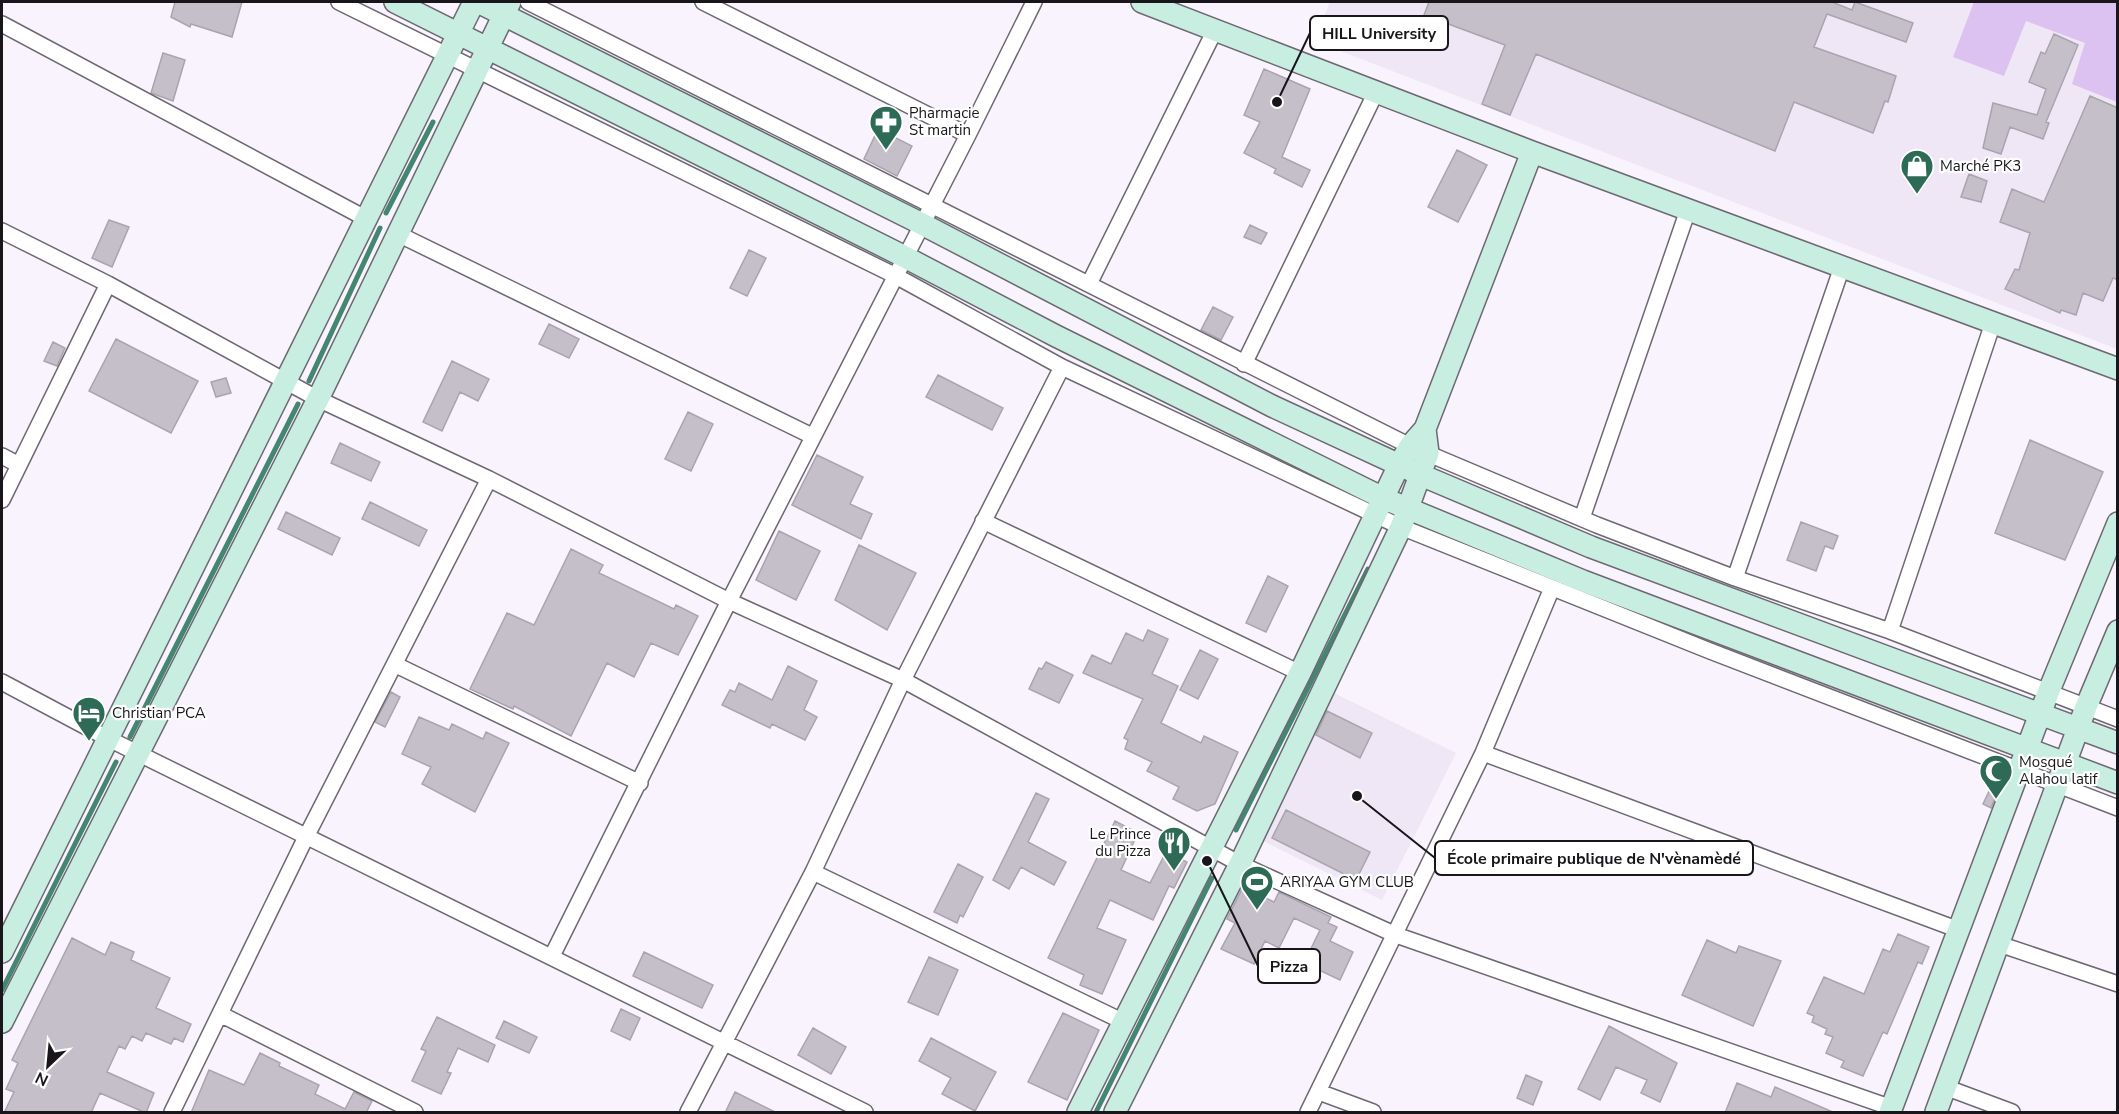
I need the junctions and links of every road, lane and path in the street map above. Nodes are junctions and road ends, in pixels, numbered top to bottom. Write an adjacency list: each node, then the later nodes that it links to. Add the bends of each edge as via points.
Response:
1 (339, 2): 13 (street)
2 (395, 2): 11 (street)
3 (476, 2): 8 (street); 11 (street)
4 (528, 2): 19 (street)
5 (703, 2): 16 (street)
6 (1034, 2): 16 (street)
7 (1142, 2): 10 (street)
8 (507, 8): 12 (street); 19 (street)
9 (2, 24): 20 (street)
10 (1215, 30): 15 (street); 27 (street)
11 (459, 32): 12 (street); 13 (street)
12 (488, 47): 14 (street); 23 (street)
13 (447, 54): 14 (street); 20 (street)
14 (478, 69): 22 (street); 25 (street)
15 (1376, 92): 17 (street); 29 (street)
16 (968, 135): 19 (street)
17 (1532, 152): 18 (street); 35 (street)
18 (1688, 210): 24 (street); 44 (street)
19 (927, 215): 23 (street); 27 (street); 38 (street, via 1272,406)
20 (365, 218): 32 (street)
21 (2, 231): 26 (street)
22 (398, 234): 33 (street); 34 (street)
23 (905, 257): 25 (street); 42 (street)
24 (1842, 267): 28 (street); 47 (street)
25 (894, 275): 30 (street); 34 (street)
26 (108, 284): 32 (street); 37 (street)
27 (1089, 284): 29 (street)
28 (1993, 323): 31 (street); 50 (street)
29 (1244, 364): 35 (street)
30 (1062, 367): 42 (street); 45 (street)
31 (2118, 369)
32 (284, 380): 33 (street); 61 (street)
33 (318, 399): 40 (street); 64 (street)
34 (813, 436): 49 (street)
35 (1419, 449): 38 (street); 39 (street); 44 (street)
36 (2, 456): 37 (street)
37 (19, 465): 41 (street)
38 (1399, 465): 39 (street); 42 (street)
39 (1421, 475): 43 (street); 58 (street, via 1591,548)
40 (489, 479): 49 (street); 52 (street)
41 (2, 500)
42 (1381, 507): 43 (street); 53 (street)
43 (1404, 518): 48 (street); 63 (street, via 1583,581); 74 (street)
44 (1582, 518): 47 (street)
45 (983, 521): 53 (street); 54 (street)
46 (2118, 523): 56 (street)
47 (1735, 578): 50 (street)
48 (1552, 588): 65 (street); 67 (street)
49 (729, 601): 54 (street); 68 (street)
50 (1890, 631): 56 (street)
51 (2118, 631): 57 (street)
52 (396, 665): 68 (street); 72 (street)
53 (1300, 673): 73 (street)
54 (903, 680): 73 (street); 75 (street)
55 (2, 682): 61 (street)
56 (2049, 693): 57 (street); 58 (street)
57 (2086, 707): 59 (street); 60 (street)
58 (2041, 714): 60 (street); 63 (street)
59 (2118, 718)
60 (2079, 729): 62 (street); 66 (street)
61 (109, 739): 64 (street); 79 (street)
62 (2118, 743)
63 (2027, 750): 66 (street); 67 (street)
64 (140, 753): 72 (street); 83 (street)
65 (1483, 753): 76 (street); 77 (street)
66 (2066, 764): 69 (street); 70 (street)
67 (2019, 771): 70 (street); 76 (street)
68 (640, 783): 80 (street)
69 (2118, 783)
70 (2057, 785): 71 (street); 78 (street)
71 (2118, 808)
72 (306, 837): 80 (street); 82 (street)
73 (1211, 850): 74 (street); 84 (street)
74 (1240, 864): 77 (street); 94 (street)
75 (813, 872): 84 (street); 85 (street)
76 (1959, 930): 88 (street)
77 (1396, 935): 87 (street); 88 (street)
78 (1999, 944): 81 (street); 86 (street)
79 (2, 952)
80 (552, 957): 85 (street)
81 (2118, 984)
82 (220, 1014): 89 (street); 90 (street)
83 (2, 1022)
84 (1124, 1022): 93 (street)
85 (723, 1043): 91 (street); 92 (street)
86 (1946, 1087): 97 (street); 98 (street)
87 (1319, 1092): 95 (street); 96 (street)
88 (1891, 1110)
89 (172, 1113)
90 (416, 1113)
91 (688, 1113)
92 (865, 1113)
93 (1078, 1113)
94 (1115, 1113)
95 (1308, 1113)
96 (1373, 1113)
97 (1936, 1113)
98 (2012, 1113)

